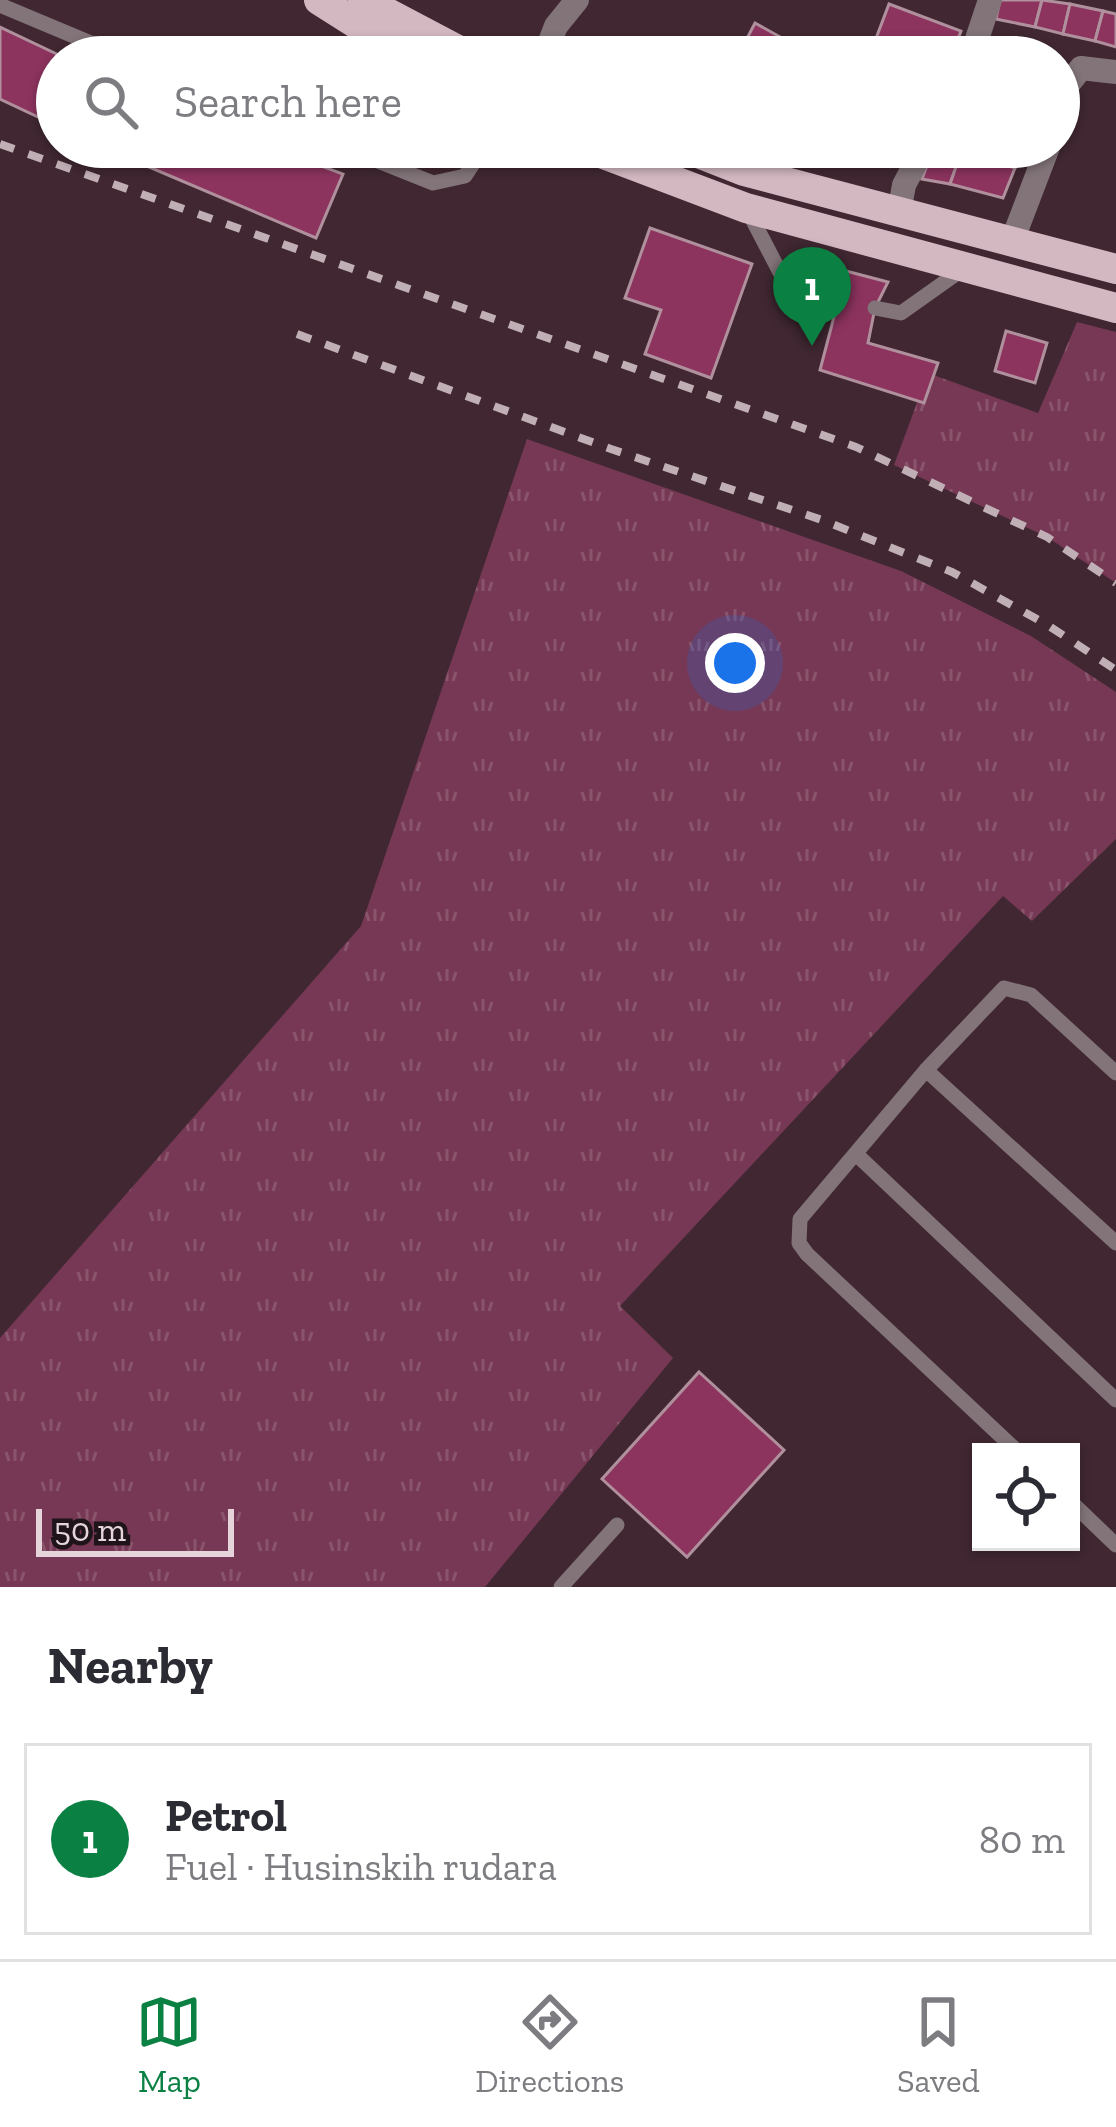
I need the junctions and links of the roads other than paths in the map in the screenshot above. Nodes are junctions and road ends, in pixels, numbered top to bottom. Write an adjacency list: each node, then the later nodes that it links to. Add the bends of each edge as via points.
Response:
1 (319, 0): 7 (main road)
2 (363, 0): 8 (main road)
3 (577, 0): 9 (street)
4 (990, 0): 10 (street)
5 (0, 5): 6 (lane)
6 (74, 36)
7 (376, 36)
8 (431, 36)
9 (552, 36)
10 (978, 36)
11 (1080, 69): 12 (street)
12 (1116, 72)
13 (396, 168): 14 (lane, via 433,183)
14 (470, 168)
15 (640, 168): 19 (main road)
16 (736, 168): 20 (main road)
17 (913, 168): 20 (street)
18 (1040, 168): 21 (street)
19 (746, 208): 22 (main road); 24 (lane, via 784,280)
20 (899, 213): 21 (main road)
21 (1011, 244): 23 (main road)
22 (963, 269): 25 (lane, via 901,313); 26 (main road)
23 (1116, 269)
24 (838, 295)
25 (875, 308)
26 (1116, 308)
27 (926, 1070): 28 (lane, via 1004,988 1031,995); 29 (lane); 30 (lane)
28 (1116, 1073)
29 (856, 1154): 31 (lane); 32 (lane, via 800,1219 799,1243)
30 (1116, 1243)
31 (1116, 1400)
32 (1009, 1443)
33 (1080, 1511): 35 (lane)
34 (617, 1525): 36 (lane)
35 (1116, 1545)
36 (561, 1587)

